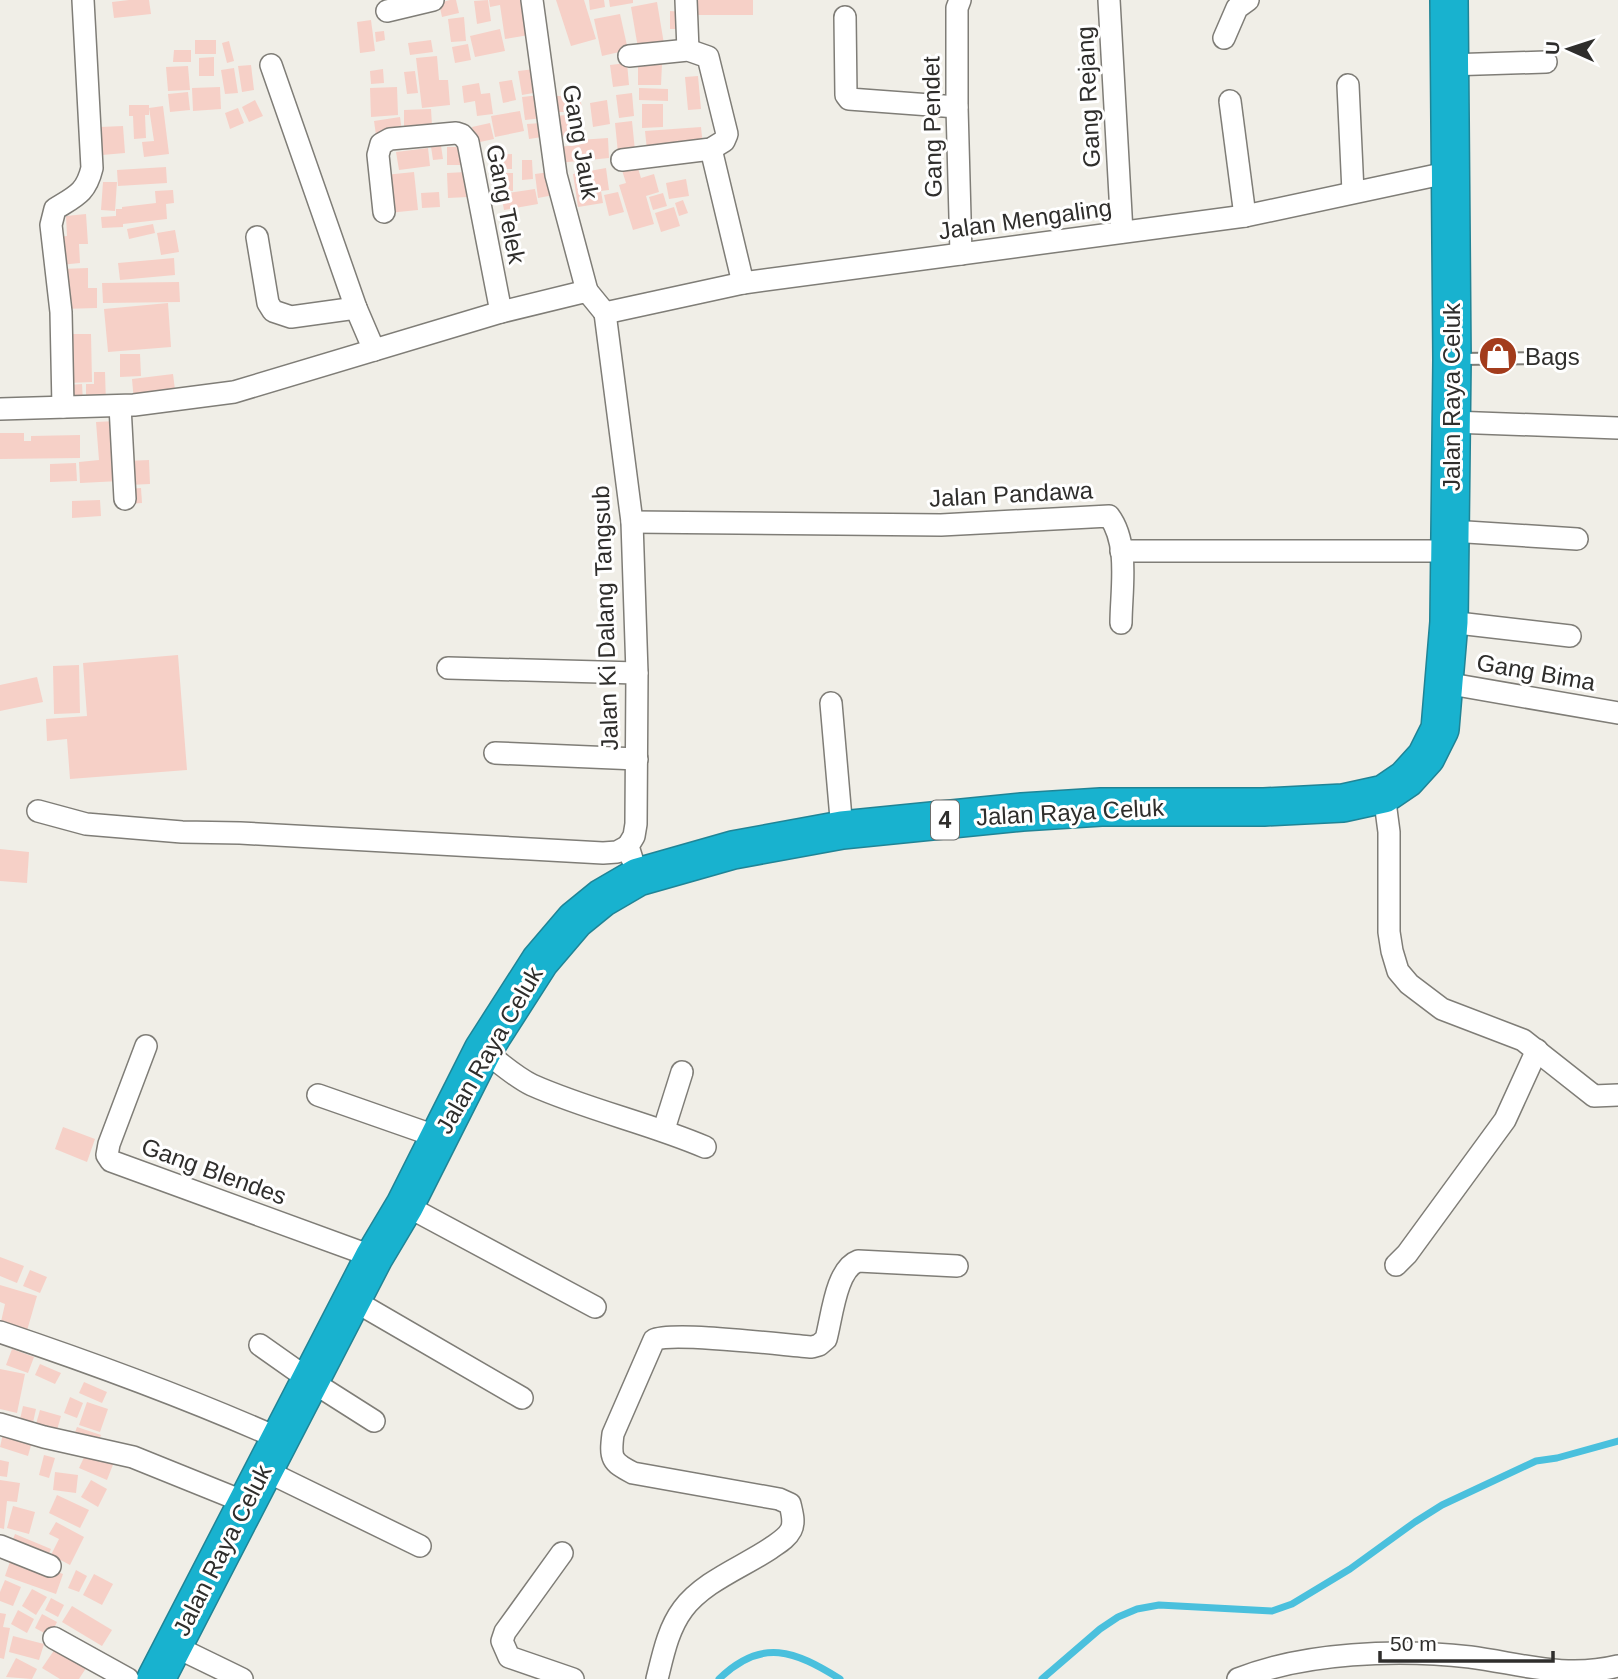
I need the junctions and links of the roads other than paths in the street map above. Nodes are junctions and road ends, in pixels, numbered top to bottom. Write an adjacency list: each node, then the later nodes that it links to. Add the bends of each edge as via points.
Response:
1 (83, 0): 38 (street, via 92,168 83,192 55,209 51,219 61,312)
2 (433, 0): 9 (street)
3 (532, 0): 30 (street, Gang Jauk, via 556,175)
4 (686, 0): 12 (street)
5 (960, 0): 19 (street, Gang Pendet)
6 (1109, 0): 26 (street, Gang Rejang)
7 (1248, 0): 11 (street, via 1237,8)
8 (1450, 0): 16 (highway, Jalan Raya Celuk / 4)
9 (387, 11)
10 (845, 17): 19 (street, via 849,99)
11 (1224, 38)
12 (688, 50): 13 (street); 20 (street, via 710,61 727,130 724,141)
13 (629, 56)
14 (1546, 62): 16 (street)
15 (271, 65): 31 (street)
16 (1448, 65): 22 (highway, Jalan Raya Celuk / 4)
17 (1348, 85): 23 (street)
18 (1230, 101): 25 (street)
19 (957, 107): 28 (street, Gang Pendet)
20 (711, 149): 21 (street); 29 (street)
21 (622, 160)
22 (1451, 172): 23 (street, Jalan Mengaling); 36 (highway, Jalan Raya Celuk / 4)
23 (1353, 192): 25 (street, Jalan Mengaling)
24 (384, 212): 32 (street, Gang Telek, via 381,144 390,139 462,135 468,142)
25 (1245, 216): 26 (street, Jalan Mengaling)
26 (1122, 232): 28 (street, Jalan Mengaling)
27 (257, 237): 31 (street, via 273,311 291,317)
28 (961, 254): 29 (street, Jalan Mengaling)
29 (743, 283): 33 (street, Jalan Mengaling)
30 (587, 291): 32 (street); 33 (street)
31 (356, 307): 34 (street)
32 (501, 312): 34 (street)
33 (605, 313): 43 (street, Jalan Ki Dalang Tangsub)
34 (374, 350): 37 (street, via 234,393)
35 (1552, 358): 36 (lane)
36 (1462, 359): 40 (highway, Jalan Raya Celuk / 4)
37 (120, 406): 38 (street); 42 (street)
38 (64, 407): 39 (street)
39 (0, 409)
40 (1452, 422): 41 (street); 45 (highway, Jalan Raya Celuk / 4)
41 (1618, 428)
42 (125, 499)
43 (632, 522): 46 (street, Jalan Pandawa, via 941,525 1106,515 1116,527); 51 (street, Jalan Ki Dalang Tangsub)
44 (1577, 539): 45 (street)
45 (1451, 541): 46 (street); 47 (highway, Jalan Raya Celuk / 4)
46 (1121, 551): 48 (street)
47 (1449, 622): 49 (street); 52 (highway, Jalan Raya Celuk / 4)
48 (1121, 624)
49 (1570, 636)
50 (448, 668): 51 (street)
51 (637, 673): 56 (street, Jalan Ki Dalang Tangsub)
52 (1445, 683): 54 (street, Gang Bima); 57 (highway, Jalan Raya Celuk / 4, via 1440,729 1426,757)
53 (831, 703): 59 (street)
54 (1618, 713)
55 (495, 753): 56 (street)
56 (637, 759): 60 (street, Jalan Ki Dalang Tangsub)
57 (1384, 794): 59 (highway, Jalan Raya Celuk / 4, via 1343,803 1101,807); 63 (street, via 1389,832 1389,932 1398,971 1442,1009 1523,1040)
58 (38, 811): 60 (street, via 86,824 617,852)
59 (842, 830): 60 (highway, Jalan Raya Celuk / 4)
60 (633, 862): 62 (highway, Jalan Raya Celuk / 4, via 540,961)
61 (146, 1046): 71 (street, Gang Blendes, via 109,1144 111,1161)
62 (484, 1050): 67 (street, via 530,1084); 68 (highway, Jalan Raya Celuk / 4)
63 (1537, 1050): 66 (street, via 1594,1096); 72 (street, via 1505,1120)
64 (682, 1072): 67 (street)
65 (317, 1095): 68 (street)
66 (1618, 1096)
67 (664, 1129): 69 (street)
68 (438, 1137): 70 (highway, Jalan Raya Celuk / 4)
69 (705, 1147)
70 (405, 1205): 71 (highway, Jalan Raya Celuk / 4); 75 (street)
71 (374, 1257): 74 (highway, Jalan Raya Celuk / 4)
72 (1396, 1265)
73 (957, 1266): 96 (street, via 850,1264 843,1273 826,1339 812,1347 682,1337 654,1340 613,1434 612,1458 618,1466 779,1499 790,1504 793,1517 786,1537 703,1590 683,1609 667,1639)
74 (353, 1300): 78 (highway, Jalan Raya Celuk / 4); 79 (street)
75 (595, 1307)
76 (0, 1332): 82 (street, via 199,1403)
77 (260, 1345): 78 (street)
78 (311, 1381): 80 (street); 82 (highway, Jalan Raya Celuk / 4)
79 (522, 1398)
80 (374, 1421)
81 (0, 1424): 83 (street, via 133,1457)
82 (272, 1454): 83 (highway, Jalan Raya Celuk / 4); 85 (street)
83 (247, 1503): 89 (highway, Jalan Raya Celuk / 4)
84 (0, 1546): 87 (street)
85 (420, 1546)
86 (562, 1552): 95 (street, via 502,1641 509,1657)
87 (50, 1566)
88 (54, 1638): 92 (street)
89 (173, 1646): 93 (highway, Jalan Raya Celuk / 4); 94 (street)
90 (1618, 1666): 91 (street, via 1548,1672 1410,1652 1275,1665)
91 (1251, 1676)
92 (128, 1679)
93 (156, 1679)
94 (242, 1679)
95 (573, 1679)
96 (657, 1679)

